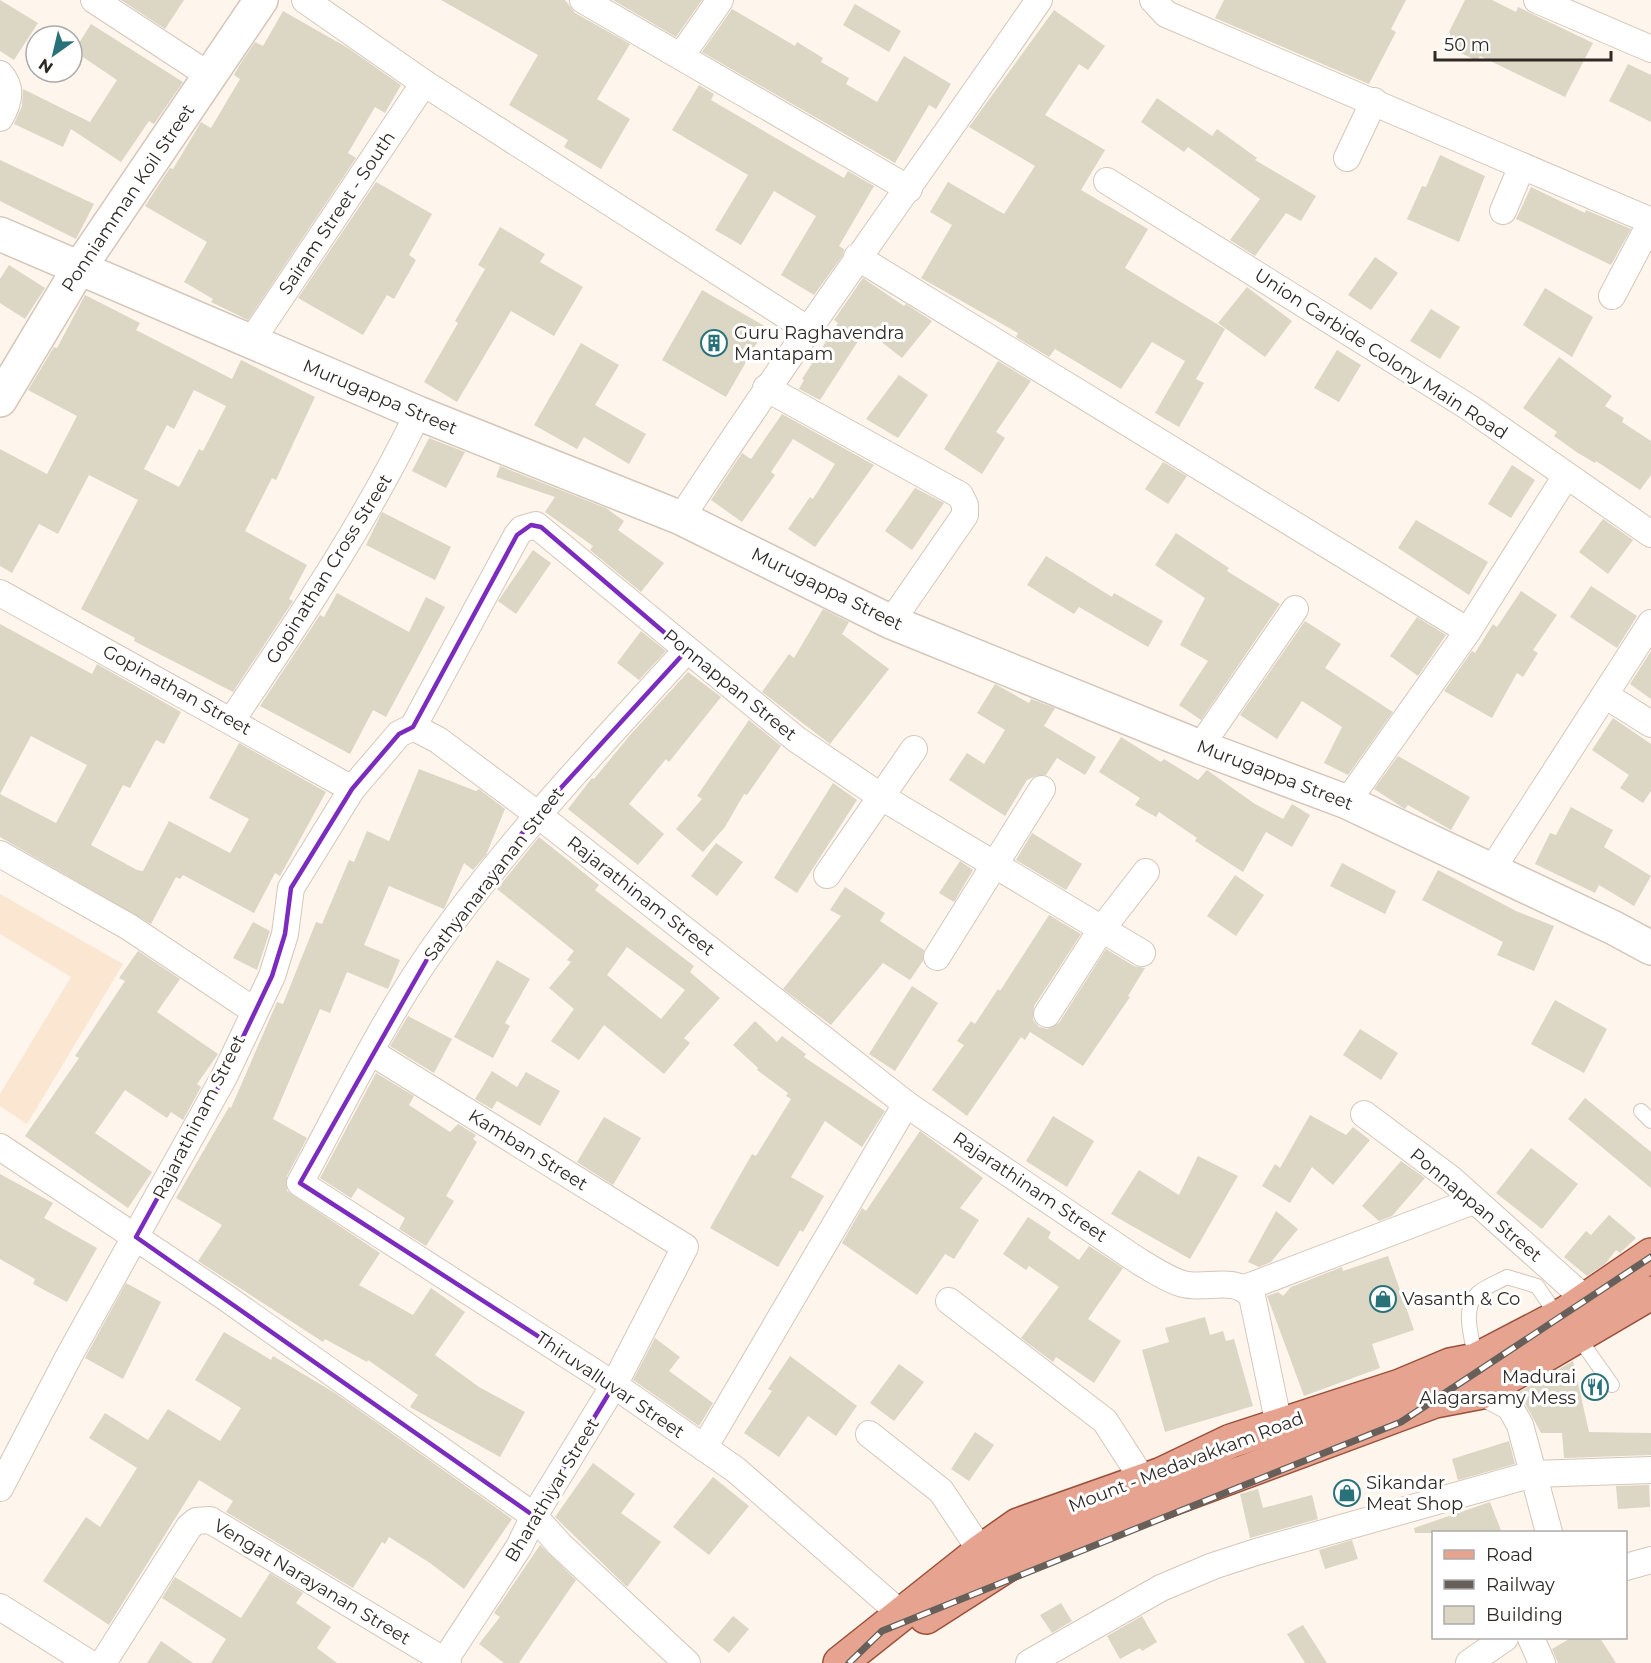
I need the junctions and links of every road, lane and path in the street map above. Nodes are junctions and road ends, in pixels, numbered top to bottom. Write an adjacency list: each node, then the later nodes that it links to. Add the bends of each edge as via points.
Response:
1 (94, 0): 12 (street)
2 (261, 0): 12 (street, Ponniamman Koil Street)
3 (305, 0): 13 (street)
4 (583, 0): 10 (street)
5 (720, 0): 10 (street)
6 (1039, 0): 19 (street)
7 (1153, 0): 14 (street, via 1166,14)
8 (1537, 0): 9 (street)
9 (1651, 49)
10 (681, 56): 19 (street)
11 (0, 75): 15 (street, via 6,81 9,99)
12 (210, 76): 24 (street, Ponniamman Koil Street)
13 (424, 83): 26 (street); 27 (street, Sairam Street - South)
14 (1374, 101): 16 (street); 17 (street)
15 (0, 118)
16 (1347, 158)
17 (1522, 166): 20 (street); 21 (street)
18 (1107, 181): 31 (street, Union Carbide Colony Main Road, via 1470,408)
19 (909, 189): 23 (street)
20 (1503, 211)
21 (1651, 222): 25 (street)
22 (0, 234): 24 (street, Murugappa Street)
23 (857, 257): 26 (street); 38 (street)
24 (78, 270): 27 (street, Murugappa Street); 29 (street, Ponniamman Koil Street)
25 (1612, 296)
26 (807, 329): 28 (street)
27 (250, 343): 30 (street, Murugappa Street)
28 (766, 388): 32 (street); 36 (street, via 960,495 965,505 964,516)
29 (0, 400)
30 (418, 413): 32 (street, Murugappa Street); 41 (street, Gopinathan Cross Street, via 386,479 338,562)
31 (1566, 476): 33 (street, Union Carbide Colony Main Road); 38 (street)
32 (681, 518): 36 (street, Murugappa Street)
33 (1651, 534)
34 (0, 593): 41 (street, Gopinathan Street)
35 (1295, 609): 44 (street)
36 (891, 622): 44 (street, Murugappa Street)
37 (1651, 623): 40 (street)
38 (1468, 631): 49 (street)
39 (686, 651): 43 (street, Ponnappan Street, via 541,527 531,525 517,534); 48 (street, Ponnappan Street, via 796,739); 50 (street, Sathyanarayanan Street)
40 (1605, 695): 42 (street); 53 (street)
41 (232, 720): 46 (street, Gopinathan Street)
42 (1651, 724)
43 (413, 727): 46 (street, Rajarathinam Street, via 399,734); 50 (street, Rajarathinam Street, via 438,740)
44 (1200, 747): 49 (street, Murugappa Street)
45 (914, 749): 48 (street)
46 (352, 789): 60 (street, Rajarathinam Street, via 291,888 285,934 272,976)
47 (1042, 789): 52 (street)
48 (880, 796): 52 (street, Ponnappan Street); 55 (street)
49 (1347, 802): 53 (street, Murugappa Street)
50 (537, 814): 62 (street, Sathyanarayanan Street, via 434,947); 63 (street, Rajarathinam Street)
51 (0, 854): 60 (street, via 129,927)
52 (993, 866): 56 (street, Ponnappan Street); 59 (street)
53 (1491, 871): 57 (street, Murugappa Street)
54 (1146, 872): 56 (street)
55 (827, 875)
56 (1101, 930): 58 (street, Ponnappan Street); 61 (street)
57 (1651, 948)
58 (1142, 953)
59 (937, 957)
60 (254, 1010): 68 (street, Rajarathinam Street, via 224,1077)
61 (1047, 1014)
62 (371, 1052): 66 (street, Sathyanarayanan Street); 69 (street, Kamban Street)
63 (906, 1104): 71 (street, Rajarathinam Street, via 1168,1278 1185,1284 1235,1284); 82 (street)
64 (1364, 1114): 67 (street, Ponnappan Street)
65 (0, 1147): 68 (street)
66 (300, 1184): 77 (street, Thiruvalluvar Street)
67 (1473, 1201): 71 (street); 73 (street, Ponnappan Street)
68 (136, 1237): 86 (street, Rajarathinam Street); 87 (street)
69 (685, 1247): 77 (street, Bharathiyar Street)
70 (1651, 1255): 73 (main road, Mount - Medavakkam Road)
71 (1245, 1288): 80 (street, via 1252,1296)
72 (1651, 1293): 75 (main road, Mount - Medavakkam Road)
73 (1584, 1298): 75 (main road, Mount - Medavakkam Road)
74 (949, 1301): 85 (street, via 1105,1420)
75 (1568, 1327): 76 (main road, Mount - Medavakkam Road); 76 (lane, via 1537,1286 1507,1277 1477,1294 1473,1303 1469,1320); 78 (lane); 79 (main road, Mount - Medavakkam Road)
76 (1476, 1360): 79 (street); 80 (main road, Mount - Medavakkam Road, via 1450,1365 1400,1386)
77 (614, 1385): 82 (street, Thiruvalluvar Street); 87 (street, Bharathiyar Street)
78 (1612, 1385)
79 (1482, 1392): 84 (street, via 1510,1407 1520,1425); 101 (main road, Mount - Medavakkam Road, via 1435,1401 1026,1553 913,1626)
80 (1279, 1425): 85 (main road, Mount - Medavakkam Road, via 1231,1441)
81 (869, 1434): 89 (street, via 941,1491)
82 (704, 1448): 93 (street, Thiruvalluvar Street, via 736,1470)
83 (1651, 1470): 84 (street)
84 (1533, 1474): 88 (street); 102 (street, via 1213,1566 1161,1588)
85 (1143, 1480): 89 (main road, Mount - Medavakkam Road, via 1018,1525)
86 (0, 1488)
87 (534, 1516): 96 (street, Bharathiyar Street, via 519,1547); 99 (street)
88 (1548, 1531)
89 (981, 1551): 93 (main road, Mount - Medavakkam Road)
90 (1651, 1560): 91 (street)
91 (1627, 1567)
92 (0, 1607): 97 (street)
93 (900, 1613): 100 (main road, Mount - Medavakkam Road)
94 (1504, 1639): 103 (street)
95 (1531, 1639): 104 (street)
96 (445, 1662): 98 (street, Vengat Narayanan Street, via 203,1519 189,1527)
97 (89, 1663)
98 (103, 1663)
99 (687, 1663)
100 (840, 1663)
101 (873, 1663)
102 (1029, 1663)
103 (1469, 1663)
104 (1542, 1663)

